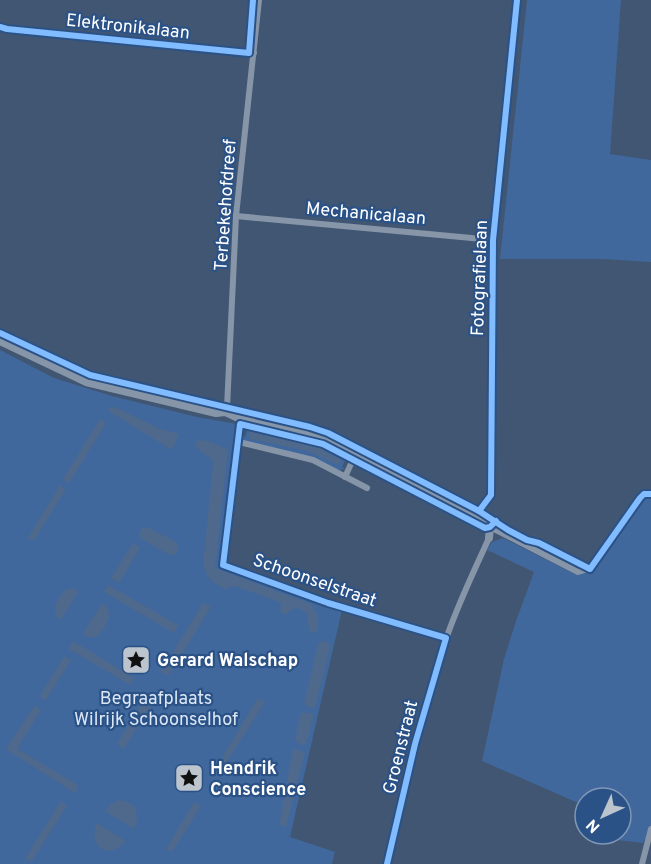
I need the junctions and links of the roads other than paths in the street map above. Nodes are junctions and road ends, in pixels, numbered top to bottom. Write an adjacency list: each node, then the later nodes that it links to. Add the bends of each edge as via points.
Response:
1 (259, 0): 4 (street, Terbekehofdreef)
2 (517, 0): 6 (street, Fotografielaan)
3 (0, 27): 4 (street, Elektronikalaan)
4 (254, 53): 5 (street, Terbekehofdreef)
5 (236, 216): 6 (street, Mechanicalaan); 8 (street, Terbekehofdreef)
6 (493, 240): 13 (street, Fotografielaan)
7 (0, 341): 8 (street, via 86,382)
8 (225, 412): 9 (street)
9 (240, 419): 10 (street, via 322,438); 11 (street, via 239,442 313,460)
10 (355, 455): 11 (street); 14 (street, via 466,514)
11 (345, 477): 12 (street)
12 (367, 488)
13 (491, 495): 14 (street, Fotografielaan)
14 (473, 514): 15 (street)
15 (490, 527): 16 (street); 18 (street, via 578,572)
16 (489, 538): 19 (street, Groenstraat)
17 (223, 565): 19 (street, Schoonselstraat, via 328,603)
18 (588, 569)
19 (446, 638): 21 (street, Groenstraat, via 415,744)
20 (651, 829): 22 (street)
21 (387, 864)
22 (642, 864)

